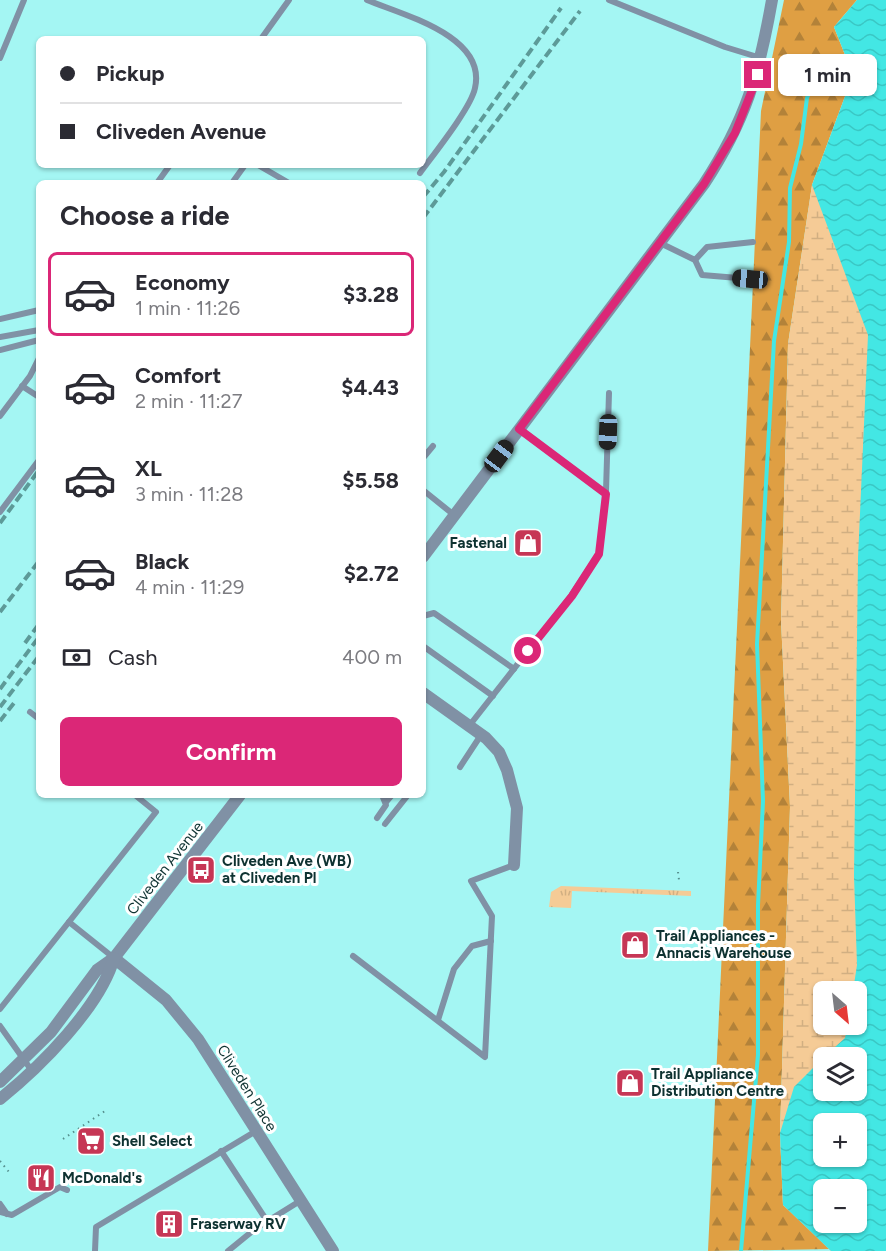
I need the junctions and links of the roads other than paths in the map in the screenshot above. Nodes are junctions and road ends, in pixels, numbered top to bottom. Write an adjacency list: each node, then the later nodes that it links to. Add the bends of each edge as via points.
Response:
1 (24, 0): 7 (lane)
2 (289, 0): 6 (lane)
3 (367, 0): 9 (lane, via 447,34 467,50 474,66 475,89)
4 (609, 0): 8 (lane)
5 (772, 0): 8 (street)
6 (263, 36)
7 (0, 58)
8 (762, 58): 15 (street, via 753,91 729,146)
9 (426, 164)
10 (263, 168): 13 (lane)
11 (423, 168): 12 (lane)
12 (420, 172)
13 (285, 180)
14 (753, 242): 16 (lane, via 706,247)
15 (660, 243): 16 (lane); 29 (street)
16 (695, 260): 17 (lane, via 702,275)
17 (750, 279)
18 (36, 311): 19 (lane)
19 (0, 319)
20 (36, 331): 21 (lane)
21 (0, 337)
22 (36, 341): 23 (lane)
23 (0, 350)
24 (36, 363): 25 (lane)
25 (22, 386): 27 (lane); 28 (lane)
26 (609, 393): 34 (lane)
27 (36, 395)
28 (0, 416)
29 (519, 429): 34 (lane); 36 (street)
30 (433, 446): 31 (lane)
31 (426, 454)
32 (36, 464): 35 (lane)
33 (426, 492): 36 (lane)
34 (606, 494): 40 (lane, via 599,554 572,596)
35 (0, 512)
36 (454, 515): 37 (street)
37 (426, 553)
38 (426, 615): 40 (lane, via 434,613)
39 (426, 648): 42 (lane)
40 (514, 669): 42 (lane)
41 (426, 695): 45 (street)
42 (493, 696): 45 (lane)
43 (30, 712): 44 (lane)
44 (36, 717)
45 (469, 726): 46 (street)
46 (482, 735): 47 (lane); 56 (street, via 503,761 518,808)
47 (460, 767)
48 (139, 798): 57 (lane, via 156,812)
49 (238, 798): 60 (street, Cliveden Avenue)
50 (384, 798): 53 (lane)
51 (389, 798): 53 (lane)
52 (406, 798): 55 (lane)
53 (386, 802): 54 (lane)
54 (378, 818)
55 (386, 824)
56 (513, 865): 58 (lane, via 471,881 492,916)
57 (69, 922): 60 (lane); 61 (lane)
58 (491, 941): 62 (lane, via 471,946 454,969); 62 (lane, via 485,1057)
59 (353, 956): 62 (lane)
60 (114, 958): 64 (street, Cliveden Avenue, via 97,970 51,1032); 65 (street, Cliveden Avenue, via 108,979); 68 (street, Cliveden Place, via 166,1000 198,1039)
61 (0, 1009)
62 (438, 1020)
63 (0, 1026): 64 (lane)
64 (23, 1061): 65 (lane); 66 (street, Cliveden Avenue)
65 (32, 1072): 67 (street, Cliveden Avenue)
66 (0, 1082)
67 (0, 1099)
68 (256, 1131): 69 (lane); 71 (street, Cliveden Place)
69 (221, 1151): 75 (lane); 76 (lane, via 96,1227)
70 (68, 1190): 74 (lane, via 57,1188)
71 (300, 1201): 75 (lane); 78 (street, Cliveden Place)
72 (0, 1204): 74 (lane)
73 (0, 1212): 74 (lane)
74 (10, 1215)
75 (267, 1221): 77 (lane)
76 (95, 1251)
77 (228, 1251)
78 (333, 1251)

